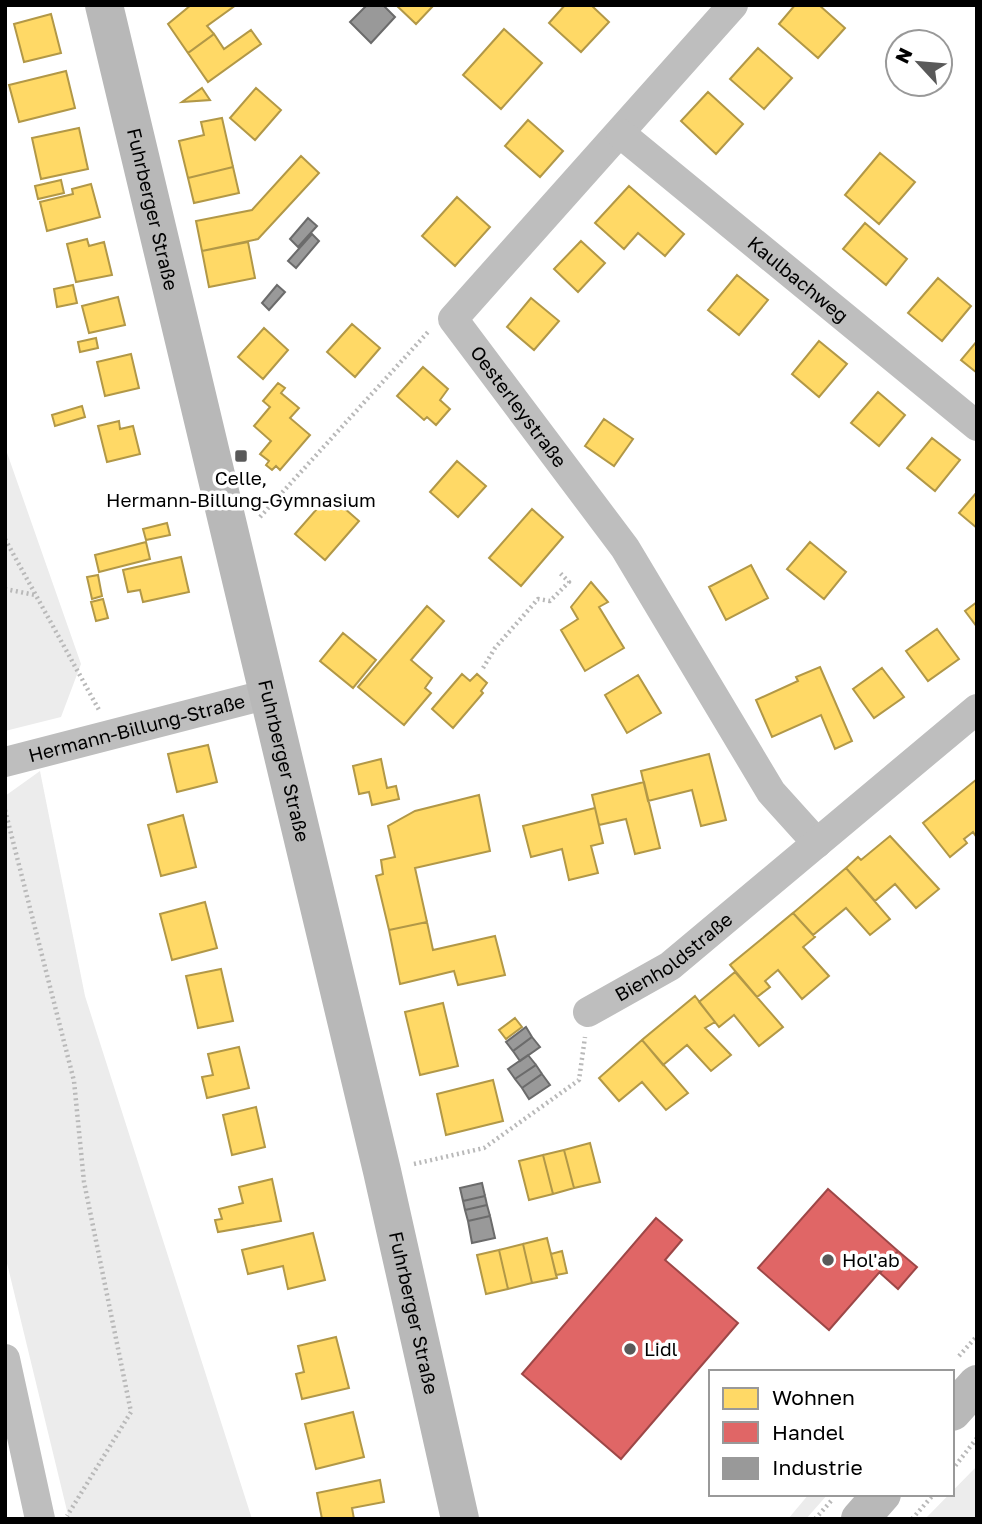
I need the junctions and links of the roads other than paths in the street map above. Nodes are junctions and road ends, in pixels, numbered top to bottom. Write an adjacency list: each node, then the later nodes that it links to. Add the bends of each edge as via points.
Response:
1 (104, 5): 5 (main road, Fuhrberger Straße)
2 (733, 5): 3 (street)
3 (621, 134): 4 (street, Kaulbachweg); 8 (street, Oesterleystraße, via 453,319 625,548 771,792)
4 (977, 426)
5 (269, 695): 7 (street, Hermann-Billung-Straße); 15 (main road, Fuhrberger Straße)
6 (977, 709): 8 (street, Bienholdstraße)
7 (5, 762)
8 (817, 843): 9 (street, Bienholdstraße, via 670,966)
9 (588, 1012)
10 (5, 1359): 14 (street)
11 (977, 1384): 12 (main road)
12 (954, 1410)
13 (880, 1496): 16 (main road)
14 (40, 1519)
15 (460, 1519)
16 (860, 1519)

